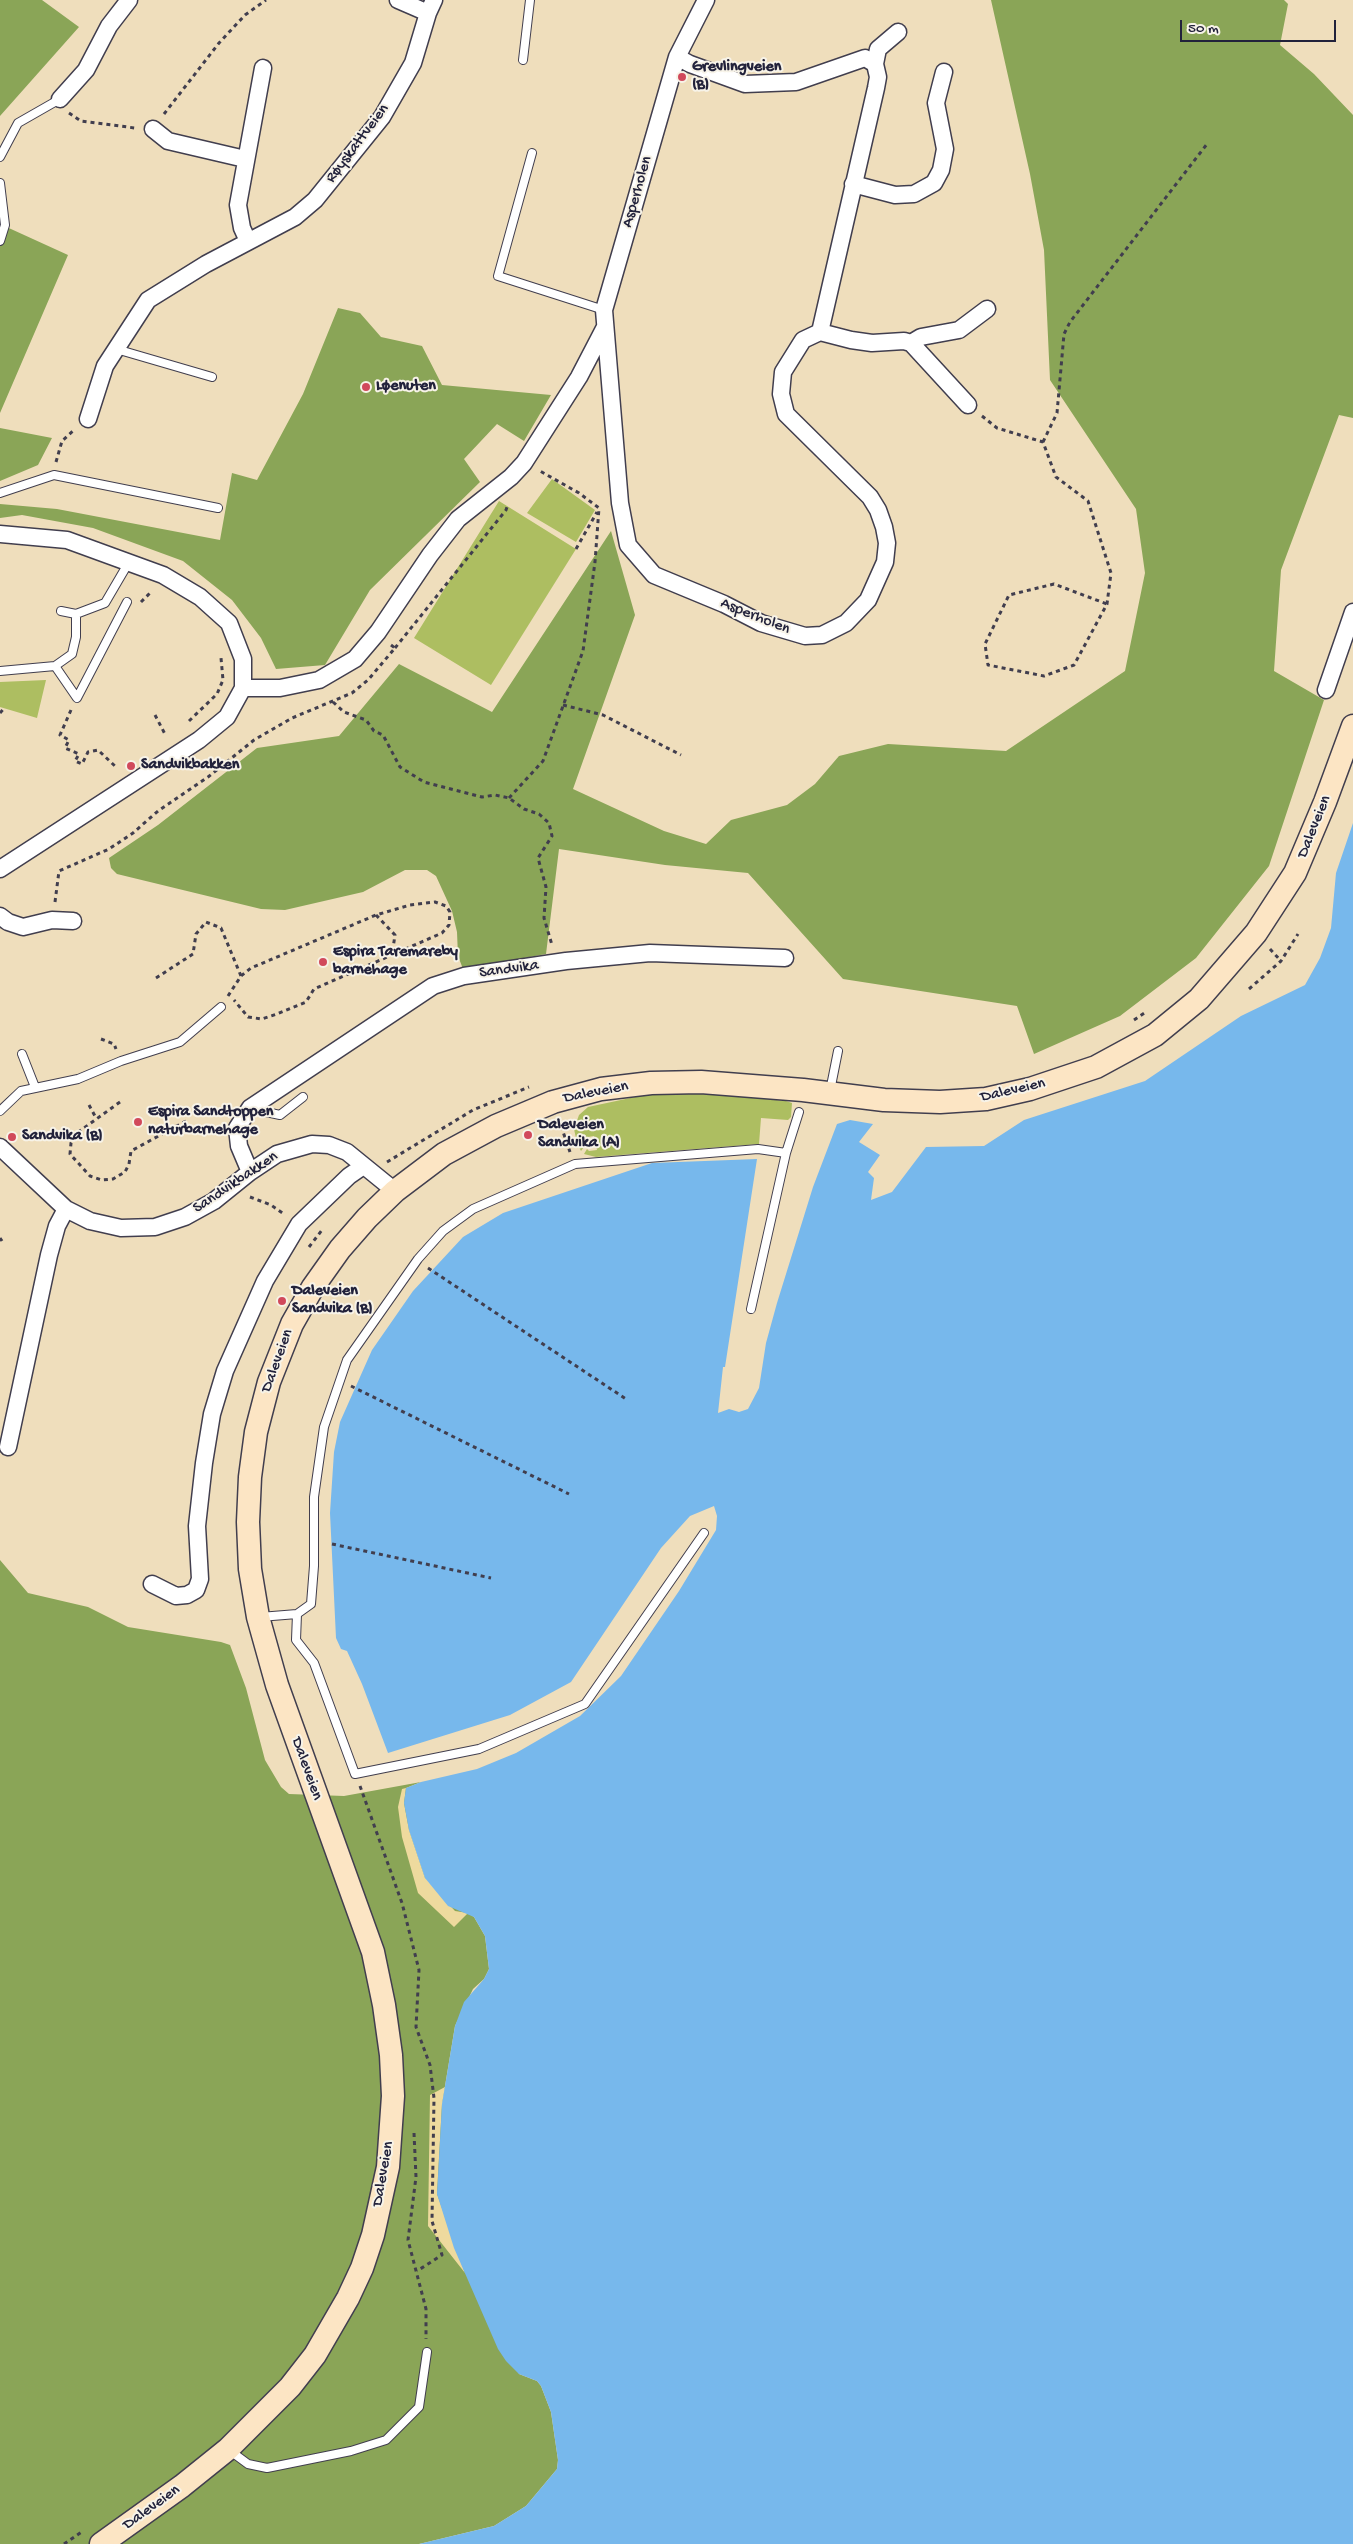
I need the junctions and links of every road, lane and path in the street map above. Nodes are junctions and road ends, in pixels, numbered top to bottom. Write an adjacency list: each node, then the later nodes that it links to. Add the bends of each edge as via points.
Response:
1 (129, 0): 13 (street, via 109,26 86,70)
2 (266, 0): 14 (path, via 245,15 219,43)
3 (398, 0): 6 (street, Røyskattveien)
4 (530, 0): 9 (lane)
5 (706, 0): 8 (street, Asperholen)
6 (431, 6): 22 (street, Røyskattveien, via 412,63 382,118 315,200 295,217)
7 (898, 32): 10 (street, via 878,49)
8 (677, 57): 10 (street, via 745,84 796,82 865,58); 24 (street, Asperholen)
9 (523, 60)
10 (875, 64): 20 (street, via 876,88)
11 (263, 68): 18 (street)
12 (944, 72): 20 (street, via 936,103 944,149 941,170 934,183 914,194 895,195)
13 (60, 99): 14 (path, via 62,109 81,121 130,129); 17 (lane, via 18,123)
14 (153, 128): 18 (street, via 168,141)
15 (1207, 144): 32 (path, via 1067,328 1057,414)
16 (532, 153): 24 (lane, via 498,276)
17 (0, 157)
18 (245, 159): 22 (street, via 238,205)
19 (0, 182): 21 (lane, via 5,225)
20 (852, 184): 26 (street)
21 (0, 241)
22 (248, 241): 28 (street, Røyskattveien, via 148,300)
23 (987, 309): 27 (street, via 959,330 921,337)
24 (604, 310): 25 (street, Asperholen)
25 (605, 328): 33 (street, via 579,377); 37 (street, Asperholen)
26 (820, 332): 27 (street, via 865,342 904,341); 37 (street, Asperholen, via 803,340 783,372 781,394 786,414 870,497 878,510 886,543 885,562 873,590 859,611 822,635 805,636 761,623 654,575 628,545)
27 (911, 344): 30 (street)
28 (116, 349): 29 (lane); 31 (street, Røyskattveien, via 105,366)
29 (212, 377)
30 (968, 405): 32 (path, via 997,428)
31 (88, 419): 34 (path, via 62,441)
32 (1043, 442): 46 (path, via 1056,477 1088,501 1111,573)
33 (524, 463): 39 (path, via 579,493); 50 (street, via 458,519)
34 (54, 475): 35 (lane); 38 (lane)
35 (0, 493)
36 (508, 501): 51 (path, via 506,510)
37 (620, 503): 39 (path)
38 (218, 508)
39 (599, 508): 41 (path); 59 (path, via 583,650)
40 (0, 534): 42 (street, via 67,540)
41 (576, 549)
42 (129, 562): 43 (lane); 55 (street, via 163,575 200,597 229,623 243,659)
43 (122, 577): 44 (path); 49 (lane, via 105,603)
44 (161, 596)
45 (127, 602): 57 (lane)
46 (1107, 604): 46 (path, via 1054,584 1008,595 984,644 988,665 1044,676 1074,665)
47 (61, 611): 49 (lane)
48 (1353, 612): 56 (street)
49 (76, 614): 53 (lane, via 72,654)
50 (378, 632): 51 (path); 55 (street, via 355,659 318,680 280,688)
51 (395, 648): 58 (path, via 368,680)
52 (219, 652): 63 (path, via 222,680 216,694)
53 (55, 666): 54 (lane); 57 (lane)
54 (0, 671)
55 (243, 688): 69 (street, via 227,717 199,740)
56 (1326, 690)
57 (77, 698): 67 (path, via 60,736 69,740 65,748 79,754 75,761 82,764 88,752 98,750)
58 (333, 702): 68 (path, via 344,712 366,720 374,731 384,735 400,767 424,782 482,797); 72 (path, via 292,718 254,740 125,838 86,861 59,871)
59 (562, 705): 66 (path, via 603,715); 68 (path, via 543,761)
60 (6, 707): 61 (path)
61 (0, 713)
62 (155, 715): 65 (path)
63 (189, 721)
64 (1353, 726): 91 (main road, Daleveien, via 1295,873 1268,917 1240,955 1199,999 1155,1035 1096,1067 1030,1089 986,1099 940,1102 884,1100)
65 (166, 736)
66 (681, 755)
67 (116, 767)
68 (509, 798): 77 (path, via 524,809 539,814 548,823 552,836 538,858 546,887 544,918 553,948)
69 (0, 869)
70 (376, 915): 75 (path, via 395,935); 75 (path, via 435,902 446,906 450,912 449,925 442,933); 78 (path, via 251,968)
71 (0, 916): 72 (street, via 24,927)
72 (52, 920): 73 (street)
73 (73, 921)
74 (1298, 934): 80 (path, via 1281,961)
75 (392, 955): 81 (path, via 314,989 306,1002 262,1019 248,1017)
76 (785, 958): 77 (street, Sandvika, via 650,954)
77 (553, 963): 95 (street, Sandvika, via 464,976 434,986)
78 (241, 976): 79 (path, via 221,928 206,922 196,934 193,954); 81 (path)
79 (156, 978)
80 (1250, 989)
81 (229, 994): 82 (path)
82 (220, 1007): 90 (lane, via 180,1042 78,1079)
83 (1148, 1011): 84 (path)
84 (1132, 1021)
85 (100, 1039): 86 (path, via 114,1044)
86 (116, 1048)
87 (838, 1051): 91 (lane)
88 (22, 1054): 90 (lane)
89 (531, 1086): 104 (path, via 481,1106)
90 (35, 1087): 96 (lane, via 21,1091)
91 (830, 1093): 106 (main road, Daleveien, via 701,1082 601,1089 553,1102 496,1126 444,1154)
92 (303, 1096): 95 (lane, via 280,1115)
93 (120, 1102): 98 (path)
94 (89, 1105): 98 (path)
95 (250, 1108): 105 (street, Sandvika, via 237,1128 239,1146)
96 (0, 1111)
97 (800, 1112): 102 (lane)
98 (96, 1118): 99 (path, via 77,1133 71,1143 70,1154 90,1176 102,1180 114,1179 125,1172 131,1151)
99 (186, 1121)
100 (561, 1126): 103 (path)
101 (0, 1146): 108 (street, Sandvikbakken)
102 (786, 1153): 103 (lane, via 758,1149); 113 (lane)
103 (575, 1164): 122 (lane, via 473,1209 443,1231 418,1259 347,1360 324,1427 314,1497 311,1604)
104 (367, 1171): 105 (street, Sandvikbakken, via 347,1152 329,1144 312,1144 277,1154); 106 (street, Sandvikbakken); 110 (street, via 349,1176)
105 (250, 1172): 108 (street, Sandvikbakken, via 214,1201 185,1217 155,1227 121,1228 90,1221)
106 (395, 1191): 123 (main road, Daleveien, via 346,1242 313,1286 292,1324 269,1382 256,1432 250,1478 250,1569)
107 (250, 1197): 110 (path, via 271,1205)
108 (66, 1209): 116 (street, via 57,1226 49,1255)
109 (328, 1223): 111 (path)
110 (299, 1224): 121 (street, via 265,1281 225,1371 212,1414 197,1526 200,1579 196,1590 176,1596)
111 (305, 1252)
112 (428, 1268): 115 (path)
113 (751, 1309)
114 (350, 1386): 117 (path)
115 (626, 1399)
116 (8, 1447)
117 (569, 1494)
118 (704, 1533): 124 (lane, via 584,1704 479,1749)
119 (332, 1544): 120 (path)
120 (491, 1578)
121 (152, 1584)
122 (296, 1614): 123 (lane); 124 (lane, via 296,1640 314,1663)
123 (258, 1617): 130 (main road, Daleveien, via 307,1773 373,1952 391,2055 392,2130 388,2168 373,2235 348,2298 315,2355 295,2381)
124 (355, 1774): 125 (path, via 402,1903 419,1970)
125 (416, 2027): 126 (path); 128 (path, via 430,2065 434,2098 432,2221 442,2254)
126 (412, 2033)
127 (414, 2128): 128 (path, via 416,2176 408,2240)
128 (417, 2271): 129 (path, via 426,2309)
129 (426, 2352): 130 (lane, via 419,2407 386,2440 351,2451 267,2468 248,2464)
130 (228, 2449): 131 (main road, Daleveien, via 182,2486)
131 (94, 2536): 132 (path)
132 (64, 2544)

